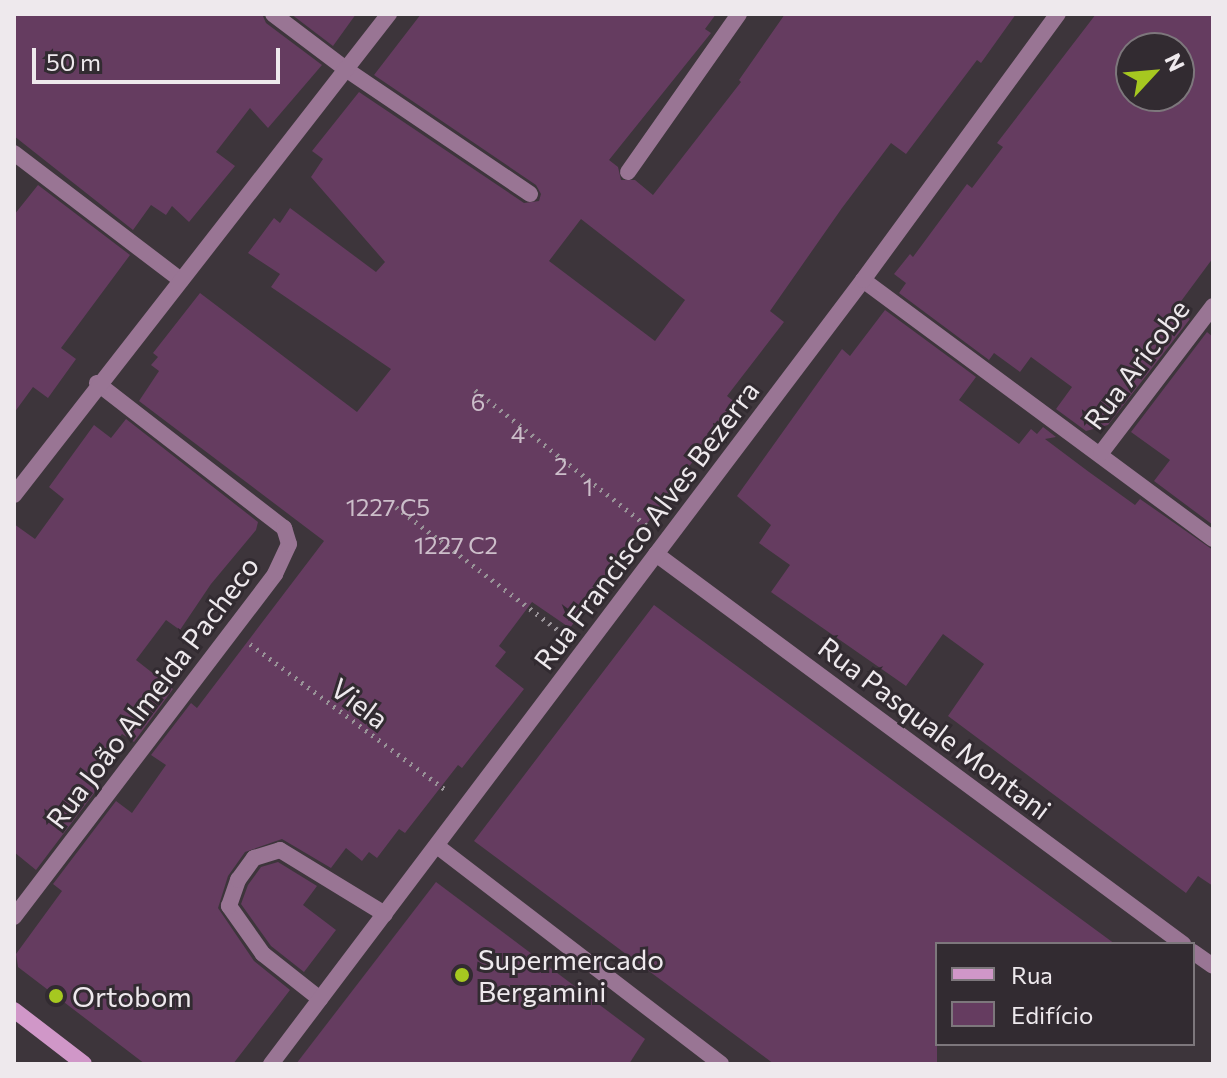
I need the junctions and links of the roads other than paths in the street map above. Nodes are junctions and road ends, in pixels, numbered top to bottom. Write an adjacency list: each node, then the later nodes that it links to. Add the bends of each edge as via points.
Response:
1 (273, 14): 5 (street)
2 (389, 14): 5 (street)
3 (739, 14): 7 (street)
4 (1058, 14): 10 (street, Rua Francisco Alves Bezerra)
5 (347, 70): 8 (street); 9 (street)
6 (14, 153): 9 (street)
7 (628, 172)
8 (530, 194)
9 (181, 280): 12 (street)
10 (863, 280): 13 (street); 16 (street, Rua Francisco Alves Bezerra)
11 (1213, 306): 13 (street, Rua Aricobe)
12 (97, 383): 14 (street); 19 (street, Rua João Almeida Pacheco, via 284,528 289,544 231,630)
13 (1101, 453): 15 (street)
14 (14, 495)
15 (1213, 539)
16 (656, 554): 17 (street, Rua Francisco Alves Bezerra); 20 (street, Rua Pasquale Montani)
17 (437, 846): 18 (street, Rua Francisco Alves Bezerra); 27 (street)
18 (385, 914): 23 (street, Rua Francisco Alves Bezerra); 23 (street, via 280,850 254,858 238,880 229,906 263,954)
19 (14, 917)
20 (1180, 942)
21 (1195, 953): 22 (street)
22 (1213, 966)
23 (320, 999): 26 (street, Rua Francisco Alves Bezerra)
24 (14, 1010): 25 (main road)
25 (84, 1064)
26 (271, 1064)
27 (721, 1064)

